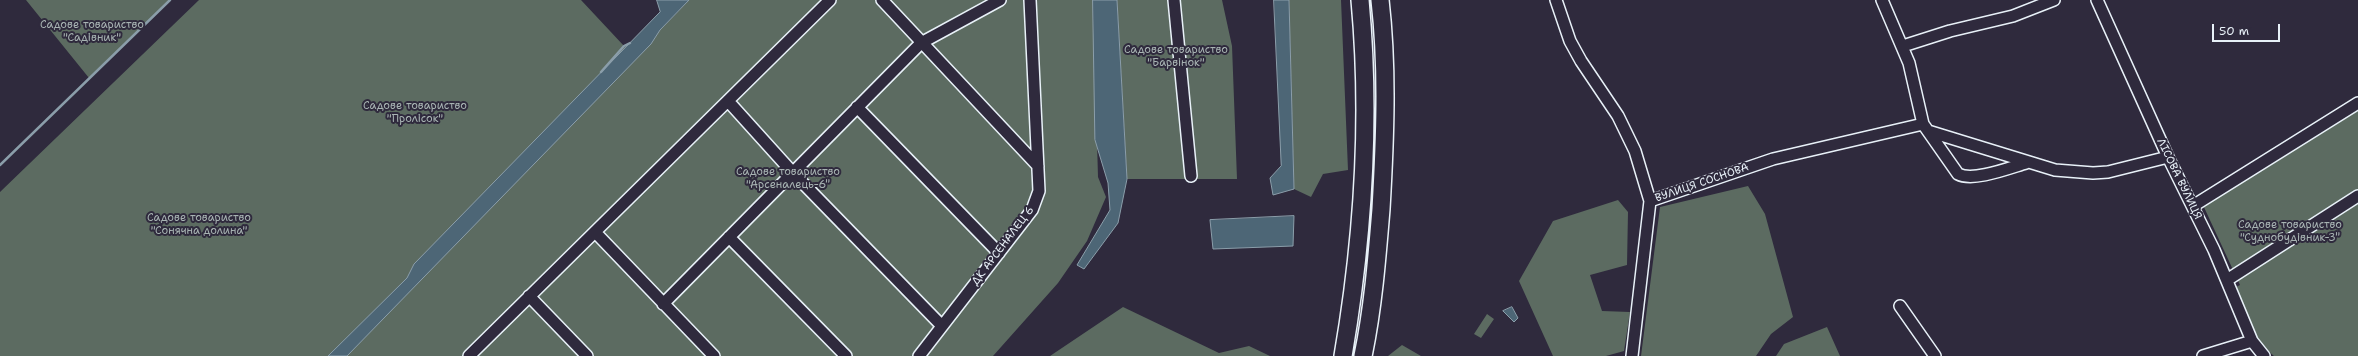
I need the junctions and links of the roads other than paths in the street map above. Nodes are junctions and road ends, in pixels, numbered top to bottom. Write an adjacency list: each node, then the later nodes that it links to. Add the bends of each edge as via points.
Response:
1 (830, 0): 14 (street)
2 (882, 0): 12 (street)
3 (1000, 0): 12 (street)
4 (1030, 0): 20 (street, ДК АРСЕНАЛЕЦ 6)
5 (1174, 0): 22 (street)
6 (1360, 0): 40 (main road, via 1366,135 1353,297)
7 (1380, 0): 41 (main road, via 1384,169 1374,291)
8 (1556, 0): 24 (street, ВУЛИЦЯ СОСНОВА, via 1570,41 1618,116 1635,151)
9 (1882, 0): 13 (street)
10 (2054, 0): 13 (street, via 2014,16 1950,31)
11 (2097, 0): 18 (street, ЛІСОВА ВУЛИЦЯ)
12 (921, 43): 16 (street); 20 (street)
13 (1903, 46): 17 (street, via 1916,86)
14 (728, 101): 21 (street); 26 (street)
15 (2358, 103): 25 (street)
16 (857, 107): 21 (street); 28 (street)
17 (1925, 128): 19 (street); 19 (street, via 1951,166 1963,177); 24 (street, ВУЛИЦЯ СОСНОВА, via 1773,159)
18 (2168, 157): 19 (street, via 2093,174 2055,170); 25 (street, ЛІСОВА ВУЛИЦЯ)
19 (2026, 163)
20 (1038, 166): 28 (street, ДК АРСЕНАЛЕЦ 6, via 1039,191 1032,210)
21 (793, 173): 27 (street); 33 (street)
22 (1191, 176)
23 (2358, 196): 29 (street)
24 (1650, 201): 42 (street)
25 (2194, 206): 29 (street, ЛІСОВА ВУЛИЦЯ)
26 (594, 232): 30 (street); 31 (street)
27 (729, 237): 31 (street); 38 (street)
28 (999, 253): 33 (street, ДК АРСЕНАЛЕЦ 6)
29 (2227, 280): 34 (street, ЛІСОВА ВУЛИЦЯ)
30 (529, 296): 35 (street); 36 (street)
31 (663, 304): 37 (street)
32 (1900, 306): 43 (street)
33 (942, 326): 39 (street, ДК АРСЕНАЛЕЦ 6)
34 (2252, 341): 44 (street); 45 (street, ЛІСОВА ВУЛИЦЯ)
35 (469, 356)
36 (587, 356)
37 (714, 356)
38 (846, 356)
39 (919, 356)
40 (1343, 356)
41 (1363, 356)
42 (1632, 356)
43 (1935, 356)
44 (2203, 356)
45 (2264, 356)

